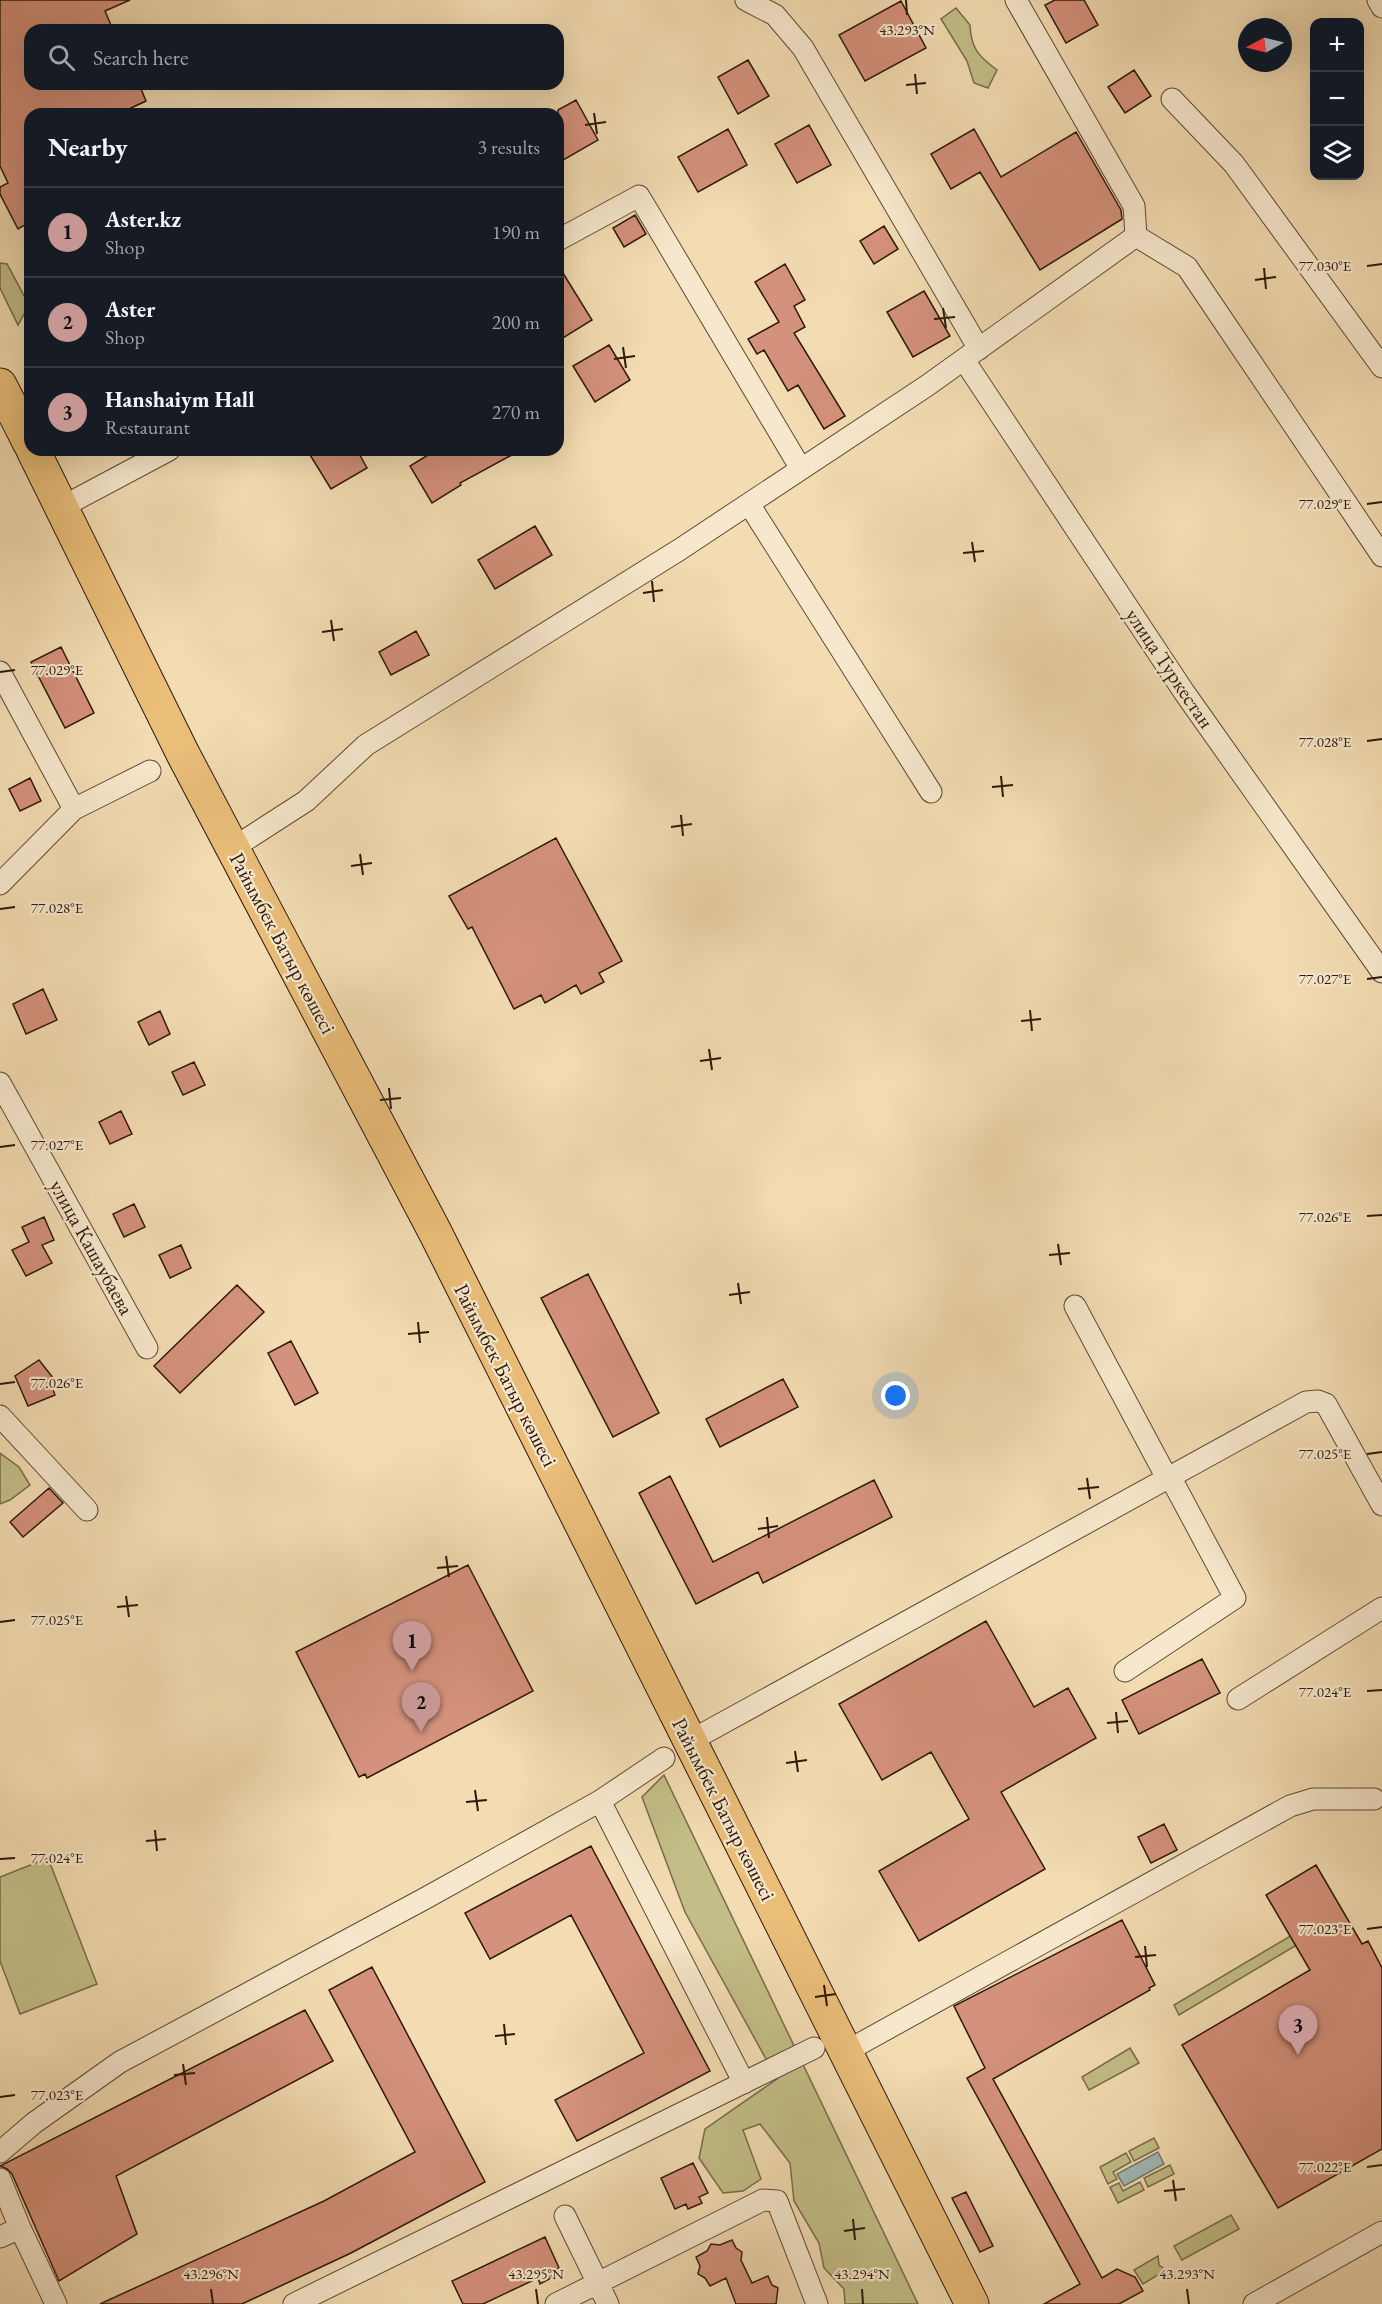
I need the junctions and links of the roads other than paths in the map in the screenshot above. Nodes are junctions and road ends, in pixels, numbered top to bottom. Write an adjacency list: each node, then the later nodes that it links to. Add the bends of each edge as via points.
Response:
1 (746, 0): 8 (street, улица Туркестан, via 776,15 803,48)
2 (1016, 0): 6 (street, via 1134,206)
3 (1377, 0): 4 (street)
4 (1382, 7)
5 (1172, 99): 9 (street, via 1234,164)
6 (1136, 236): 8 (street); 17 (street, via 1187,267)
7 (564, 237): 14 (street, via 639,196)
8 (971, 354): 14 (street); 24 (street, улица Туркестан, via 1184,692)
9 (1382, 367)
10 (0, 385): 11 (main road)
11 (24, 432)
12 (36, 456): 16 (main road, Райымбек Батыр көшесі)
13 (158, 456): 16 (street)
14 (801, 469): 15 (street)
15 (749, 504): 20 (street); 22 (street, via 366,745 306,801)
16 (62, 507): 22 (main road, Райымбек Батыр көшесі)
17 (1382, 555)
18 (0, 672): 21 (street)
19 (150, 771): 21 (street)
20 (931, 792)
21 (74, 809): 23 (street)
22 (233, 848): 35 (main road, Райымбек Батыр көшесі, via 435,1232)
23 (0, 884)
24 (1382, 972)
25 (0, 1083): 27 (street, улица Кашаубаева)
26 (1075, 1306): 29 (street)
27 (147, 1348)
28 (0, 1416): 31 (street)
29 (1167, 1478): 30 (street, via 1306,1402 1318,1401 1326,1404); 33 (street, via 1174,1484 1235,1599); 35 (street)
30 (1382, 1505)
31 (87, 1510)
32 (1382, 1608): 34 (street)
33 (1125, 1671)
34 (1239, 1699)
35 (677, 1750): 37 (street); 38 (main road, Райымбек Батыр көшесі)
36 (1374, 1799): 38 (street, via 1312,1799 1290,1806)
37 (600, 1801): 39 (street); 40 (street, via 120,2062)
38 (830, 2050): 39 (street); 52 (main road, Райымбек Батыр көшесі)
39 (744, 2083): 48 (street)
40 (0, 2152)
41 (0, 2179): 43 (street)
42 (565, 2216): 46 (street)
43 (20, 2228): 45 (street); 47 (street)
44 (1382, 2232): 53 (street)
45 (0, 2237)
46 (597, 2282): 49 (street); 50 (street); 51 (street, via 770,2200 777,2201)
47 (56, 2304)
48 (294, 2304)
49 (556, 2304)
50 (608, 2304)
51 (817, 2304)
52 (972, 2304)
53 (1254, 2304)

